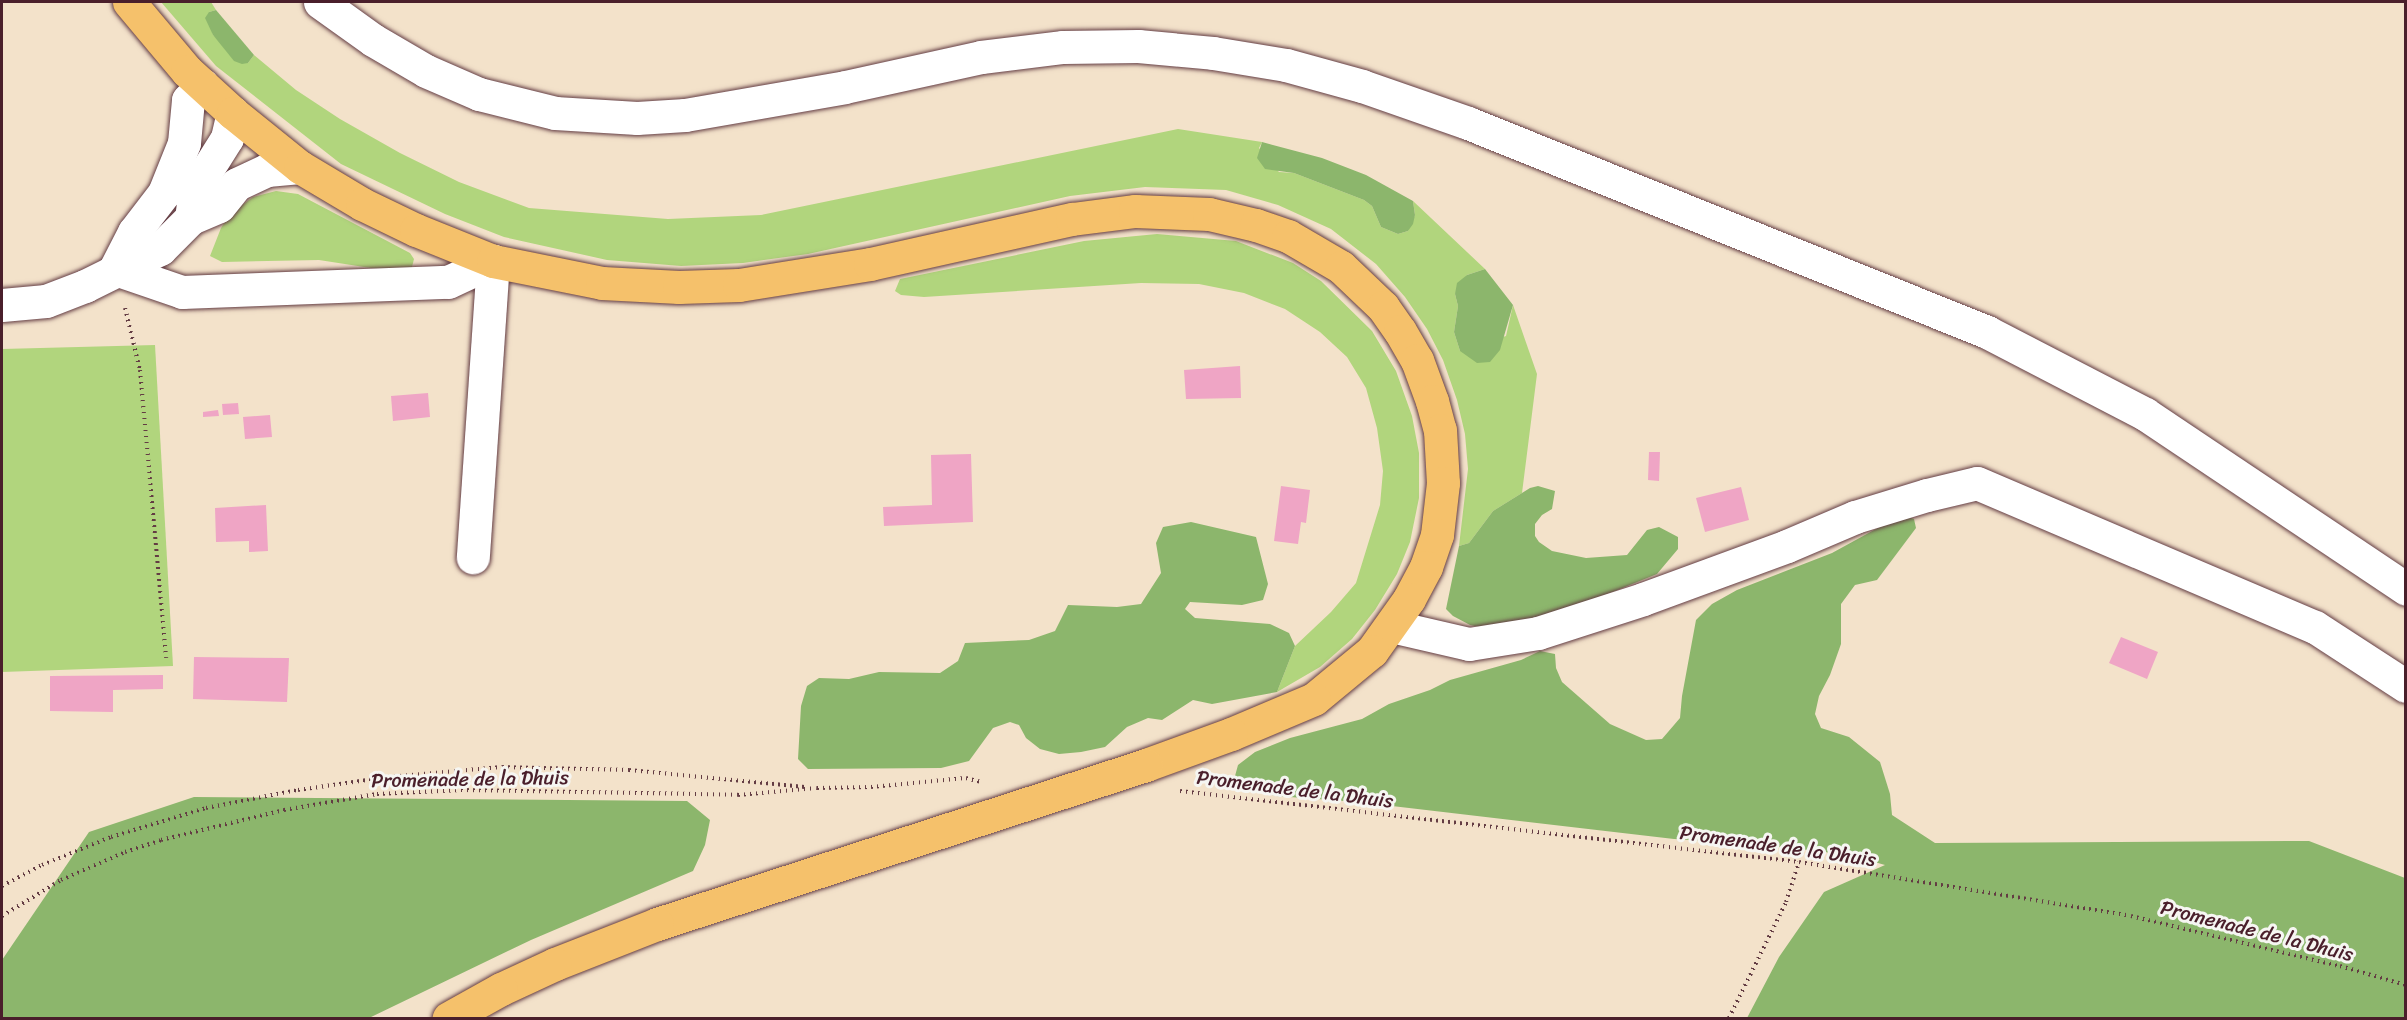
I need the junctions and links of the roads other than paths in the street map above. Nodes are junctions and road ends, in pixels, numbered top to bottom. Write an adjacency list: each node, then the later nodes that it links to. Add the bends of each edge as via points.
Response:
1 (129, 2): 3 (main road)
2 (320, 2): 11 (street, via 426,71 479,94 555,113 637,118 685,115 845,87 981,57 1063,47 1138,46 1213,53 1286,65 1362,86 1468,123 1987,332 2145,414)
3 (202, 85): 4 (main road); 8 (street, via 188,100 184,143 164,193 134,232)
4 (233, 113): 5 (main road); 6 (street, via 227,138 195,189)
5 (300, 167): 6 (street, via 267,170 237,184 219,206); 7 (main road, via 380,213)
6 (191, 218): 8 (street, via 160,249)
7 (493, 261): 8 (street, via 448,282 182,291); 10 (street); 12 (main road, via 602,283 679,287 739,285 870,264 1072,219 1135,211 1209,214 1288,236 1341,267 1383,307 1417,360 1440,430 1443,483 1437,535 1425,567)
8 (115, 269): 9 (street, via 46,301)
9 (2, 305)
10 (472, 557)
11 (2406, 589)
12 (1391, 626): 13 (street, via 1469,644 1538,633 1643,599 1855,517 1977,483 2315,627); 14 (main road, via 1372,651 1314,699 1231,734 657,924 555,964)
13 (2406, 686)
14 (449, 1018)

